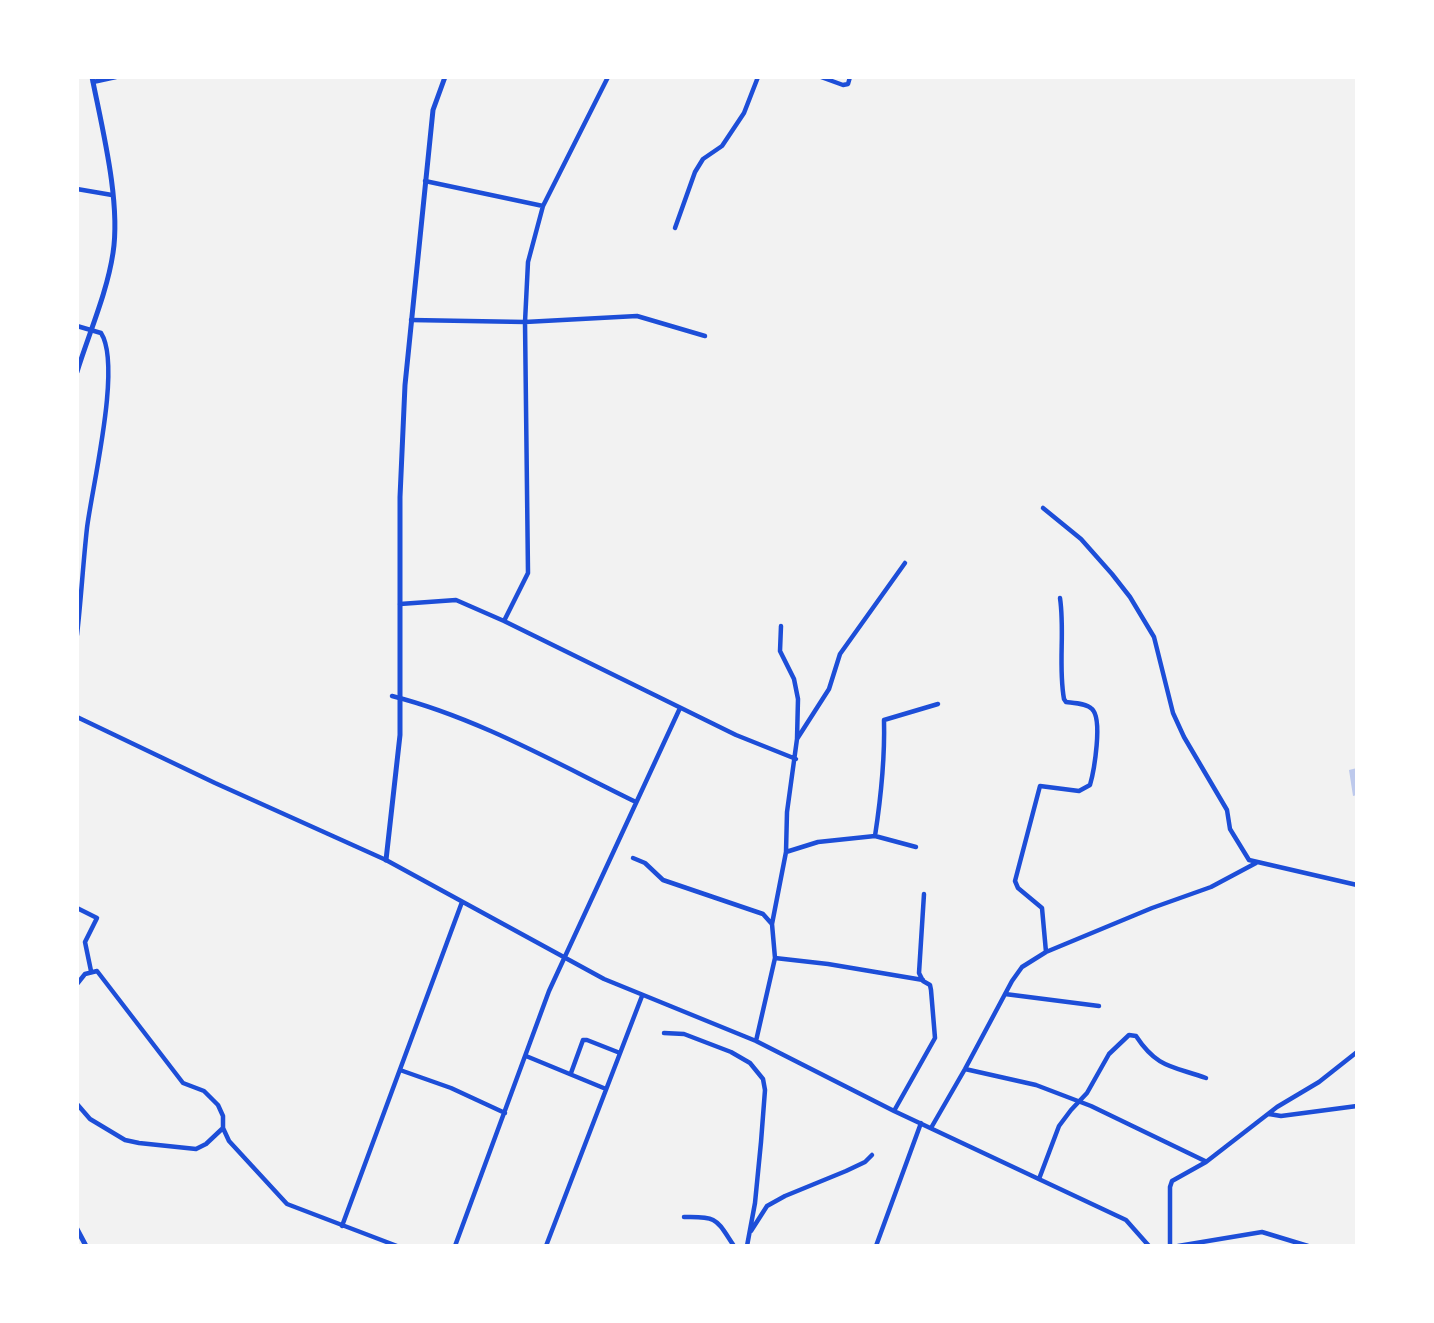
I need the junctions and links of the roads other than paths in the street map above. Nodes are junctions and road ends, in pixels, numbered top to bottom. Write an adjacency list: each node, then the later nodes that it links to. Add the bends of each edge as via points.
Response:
1 (116, 77): 7 (street)
2 (445, 77): 8 (street, via 433,110)
3 (608, 77): 11 (street)
4 (758, 77): 12 (street, via 744,113 722,146 703,159 695,172)
5 (821, 77): 6 (street, via 843,85)
6 (850, 77)
7 (92, 79): 10 (street)
8 (425, 181): 11 (street); 13 (street)
9 (77, 189): 10 (street)
10 (112, 195): 16 (street, via 114,253)
11 (543, 206): 14 (street, via 528,262)
12 (675, 228)
13 (410, 320): 14 (street); 22 (street, via 400,497)
14 (525, 322): 17 (street, via 637,316); 23 (street, via 528,573)
15 (77, 326): 16 (street)
16 (90, 330): 18 (street); 25 (street, via 105,339 108,365)
17 (705, 335)
18 (77, 372)
19 (1043, 508): 39 (street, via 1081,539 1144,620 1154,637 1173,713 1184,737 1227,810 1230,829 1249,860)
20 (905, 563): 31 (street, via 840,654 828,689)
21 (1060, 598): 45 (street, via 1063,699 1093,709 1097,735 1090,785 1079,791 1040,786 1015,881 1042,908)
22 (400, 604): 23 (street, via 456,600); 27 (street)
23 (504, 621): 29 (street)
24 (781, 626): 31 (street, via 780,651 798,699)
25 (77, 635)
26 (392, 696): 27 (street)
27 (400, 698): 33 (street, via 484,726); 38 (street)
28 (938, 704): 34 (street, via 884,720 884,774)
29 (680, 708): 32 (street); 33 (street)
30 (77, 717): 38 (street)
31 (797, 739): 32 (street)
32 (796, 759): 36 (street)
33 (636, 802): 46 (street)
34 (875, 836): 35 (street); 36 (street, via 818,842)
35 (916, 847)
36 (786, 852): 44 (street)
37 (633, 858): 44 (street, via 663,880 763,914)
38 (386, 860): 42 (street)
39 (1256, 863): 40 (street); 45 (street, via 1211,887)
40 (1357, 885)
41 (924, 894): 49 (street, via 919,972)
42 (462, 902): 46 (street); 60 (street)
43 (77, 908): 48 (street, via 97,918 85,942)
44 (772, 924): 47 (street)
45 (1046, 952): 51 (street, via 1022,967)
46 (564, 957): 52 (street); 58 (street)
47 (775, 958): 49 (street); 55 (street)
48 (91, 971): 50 (street); 71 (street, via 97,971 183,1083 204,1091 218,1105)
49 (923, 981): 67 (street, via 932,990 935,1038)
50 (77, 984)
51 (1005, 993): 53 (street); 59 (street)
52 (642, 996): 55 (street); 57 (street)
53 (1099, 1006)
54 (664, 1033): 79 (street, via 684,1034 730,1052 750,1063 763,1079 761,1142)
55 (756, 1041): 67 (street)
56 (1357, 1052): 69 (street)
57 (620, 1053): 61 (street, via 583,1040); 63 (street)
58 (526, 1056): 61 (street); 68 (street)
59 (965, 1069): 64 (street, via 1035,1085); 72 (street)
60 (400, 1070): 68 (street); 77 (street)
61 (571, 1073): 63 (street)
62 (1206, 1078): 64 (street, via 1158,1061 1133,1034 1108,1054)
63 (606, 1089): 83 (street)
64 (1079, 1103): 74 (street); 75 (street, via 1059,1126)
65 (77, 1104): 71 (street, via 90,1118 125,1140 139,1143 195,1149)
66 (1357, 1106): 69 (street)
67 (894, 1111): 70 (street)
68 (505, 1113): 82 (street)
69 (1269, 1114): 74 (street)
70 (921, 1123): 72 (street); 86 (street)
71 (223, 1128): 77 (street, via 229,1141 287,1204)
72 (931, 1128): 75 (street)
73 (872, 1155): 79 (street, via 766,1206)
74 (1206, 1162): 88 (street, via 1172,1181)
75 (1039, 1179): 87 (street, via 1126,1220)
76 (684, 1217): 84 (street, via 709,1216)
77 (342, 1226): 81 (street)
78 (77, 1229): 80 (street)
79 (749, 1235): 85 (street)
80 (86, 1246)
81 (397, 1246)
82 (455, 1246)
83 (546, 1246)
84 (734, 1246)
85 (747, 1246)
86 (876, 1246)
87 (1149, 1246)
88 (1170, 1246)
89 (1178, 1246): 90 (street, via 1262,1232)
90 (1308, 1246)

